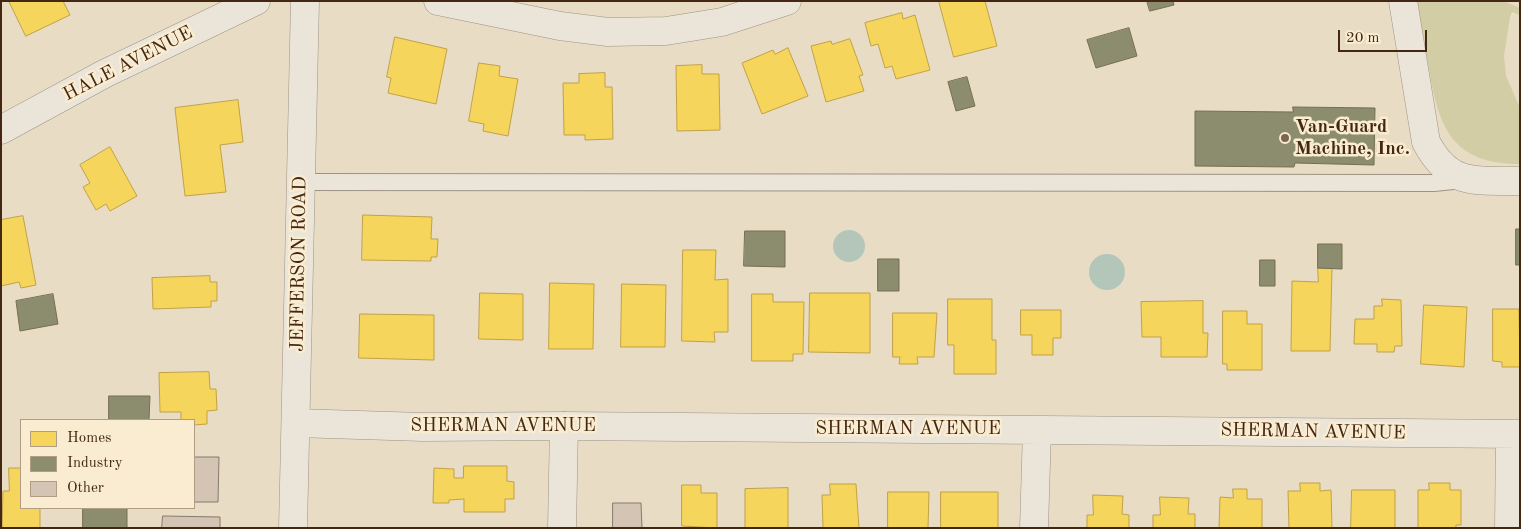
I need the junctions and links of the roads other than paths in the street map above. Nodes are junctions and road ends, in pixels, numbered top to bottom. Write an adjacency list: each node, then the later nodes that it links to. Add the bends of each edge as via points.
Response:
1 (256, 1): 6 (street, HALE AVENUE, via 104,74)
2 (305, 1): 9 (street, JEFFERSON ROAD)
3 (438, 1): 4 (street, via 560,26 608,32 666,31 722,22)
4 (787, 1)
5 (1402, 1): 7 (street, via 1426,142 1436,161)
6 (1, 130)
7 (1458, 176): 8 (street); 9 (lane, via 1434,183)
8 (1520, 181)
9 (301, 182): 10 (street, JEFFERSON ROAD)
10 (296, 423): 11 (street, SHERMAN AVENUE, via 422,427); 14 (street, JEFFERSON ROAD)
11 (564, 426): 12 (street, SHERMAN AVENUE); 15 (street)
12 (1036, 430): 13 (street, SHERMAN AVENUE); 16 (street)
13 (1515, 434): 17 (street)
14 (293, 528)
15 (562, 528)
16 (1034, 528)
17 (1509, 528)

